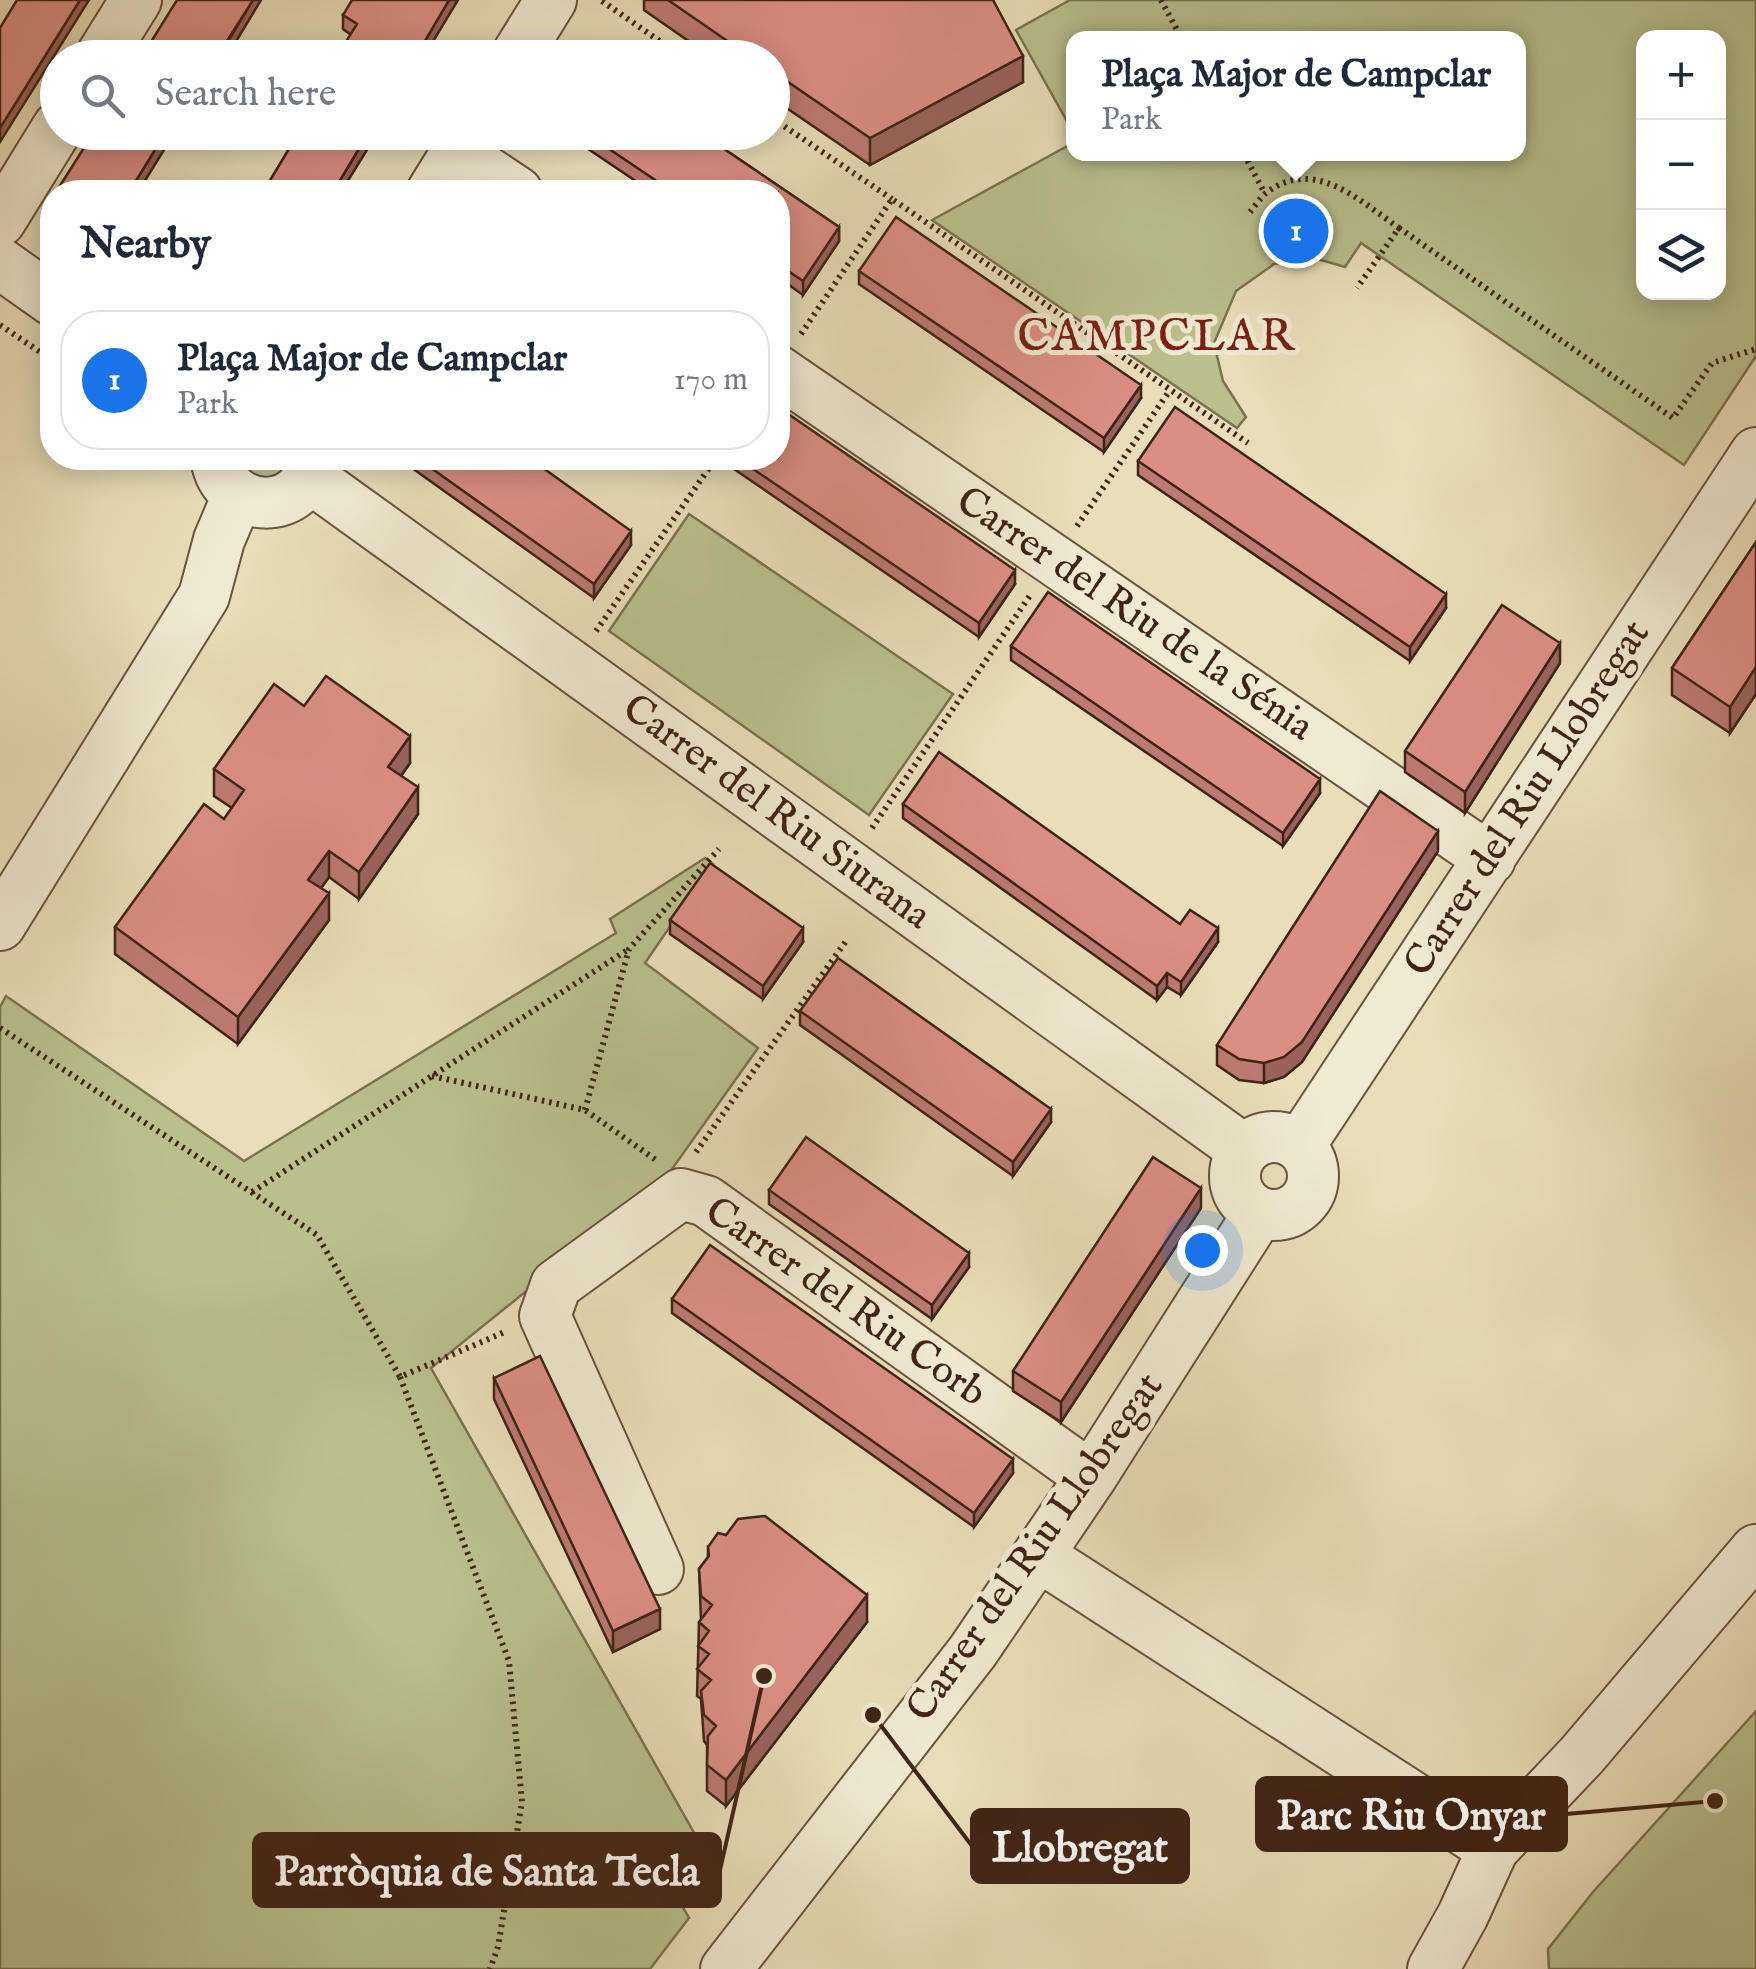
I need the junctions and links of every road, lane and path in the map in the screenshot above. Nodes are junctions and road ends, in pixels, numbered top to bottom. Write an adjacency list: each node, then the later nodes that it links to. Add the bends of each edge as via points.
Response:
1 (136, 0): 6 (street)
2 (551, 0): 7 (street)
3 (1161, 0): 5 (path)
4 (602, 1): 8 (path)
5 (1178, 31)
6 (111, 40)
7 (526, 40)
8 (658, 40)
9 (790, 130): 15 (path)
10 (44, 150): 17 (street)
11 (452, 159): 13 (street)
12 (1248, 161): 14 (path)
13 (494, 180)
14 (1266, 194): 16 (path); 18 (path, via 1296,178 1336,184)
15 (892, 200): 24 (path); 27 (path)
16 (1250, 212)
17 (0, 221)
18 (1400, 228): 20 (path); 23 (path, via 1673,418 1712,363)
19 (0, 264): 21 (street)
20 (1357, 288)
21 (40, 292)
22 (0, 325): 25 (path)
23 (1756, 349)
24 (790, 351)
25 (40, 352)
26 (790, 356): 34 (street, Carrer del Riu de la Sénia)
27 (1170, 390): 28 (path); 34 (path)
28 (1248, 443)
29 (1756, 453): 38 (street, Carrer del Riu Llobregat)
30 (309, 470): 33 (street, via 296,493 269,503 254,502)
31 (315, 470): 46 (street, Carrer del Riu Siurana)
32 (708, 470): 35 (path)
33 (227, 476): 39 (street, via 204,596)
34 (1054, 560): 36 (path); 38 (street, Carrer del Riu de la Sénia)
35 (596, 632)
36 (871, 829)
37 (719, 849): 41 (path)
38 (1490, 859): 45 (street, Carrer del Riu Llobregat)
39 (0, 924)
40 (846, 941): 47 (path)
41 (629, 949): 43 (path); 44 (path)
42 (0, 1028): 49 (path)
43 (432, 1076): 44 (path); 49 (path)
44 (585, 1110): 48 (path)
45 (1300, 1145): 46 (street, via 1271,1136); 50 (street, via 1314,1173 1304,1203 1275,1216)
46 (1244, 1150): 50 (street, via 1236,1186)
47 (690, 1161)
48 (663, 1165)
49 (252, 1192): 52 (path, via 318,1235)
50 (1259, 1213): 53 (street, Carrer del Riu Llobregat)
51 (508, 1331): 52 (path)
52 (400, 1377): 58 (path, via 509,1661 522,1802)
53 (1091, 1477): 55 (street, Carrer del Riu Llobregat); 56 (street, Carrer del Riu Corb, via 706,1201 681,1194 556,1285 545,1316)
54 (1756, 1550): 57 (street)
55 (1039, 1556): 57 (street); 59 (street, Carrer del Riu Llobregat, via 973,1652)
56 (658, 1569)
57 (1493, 1849): 60 (street)
58 (490, 1969)
59 (726, 1969)
60 (1433, 1969)

